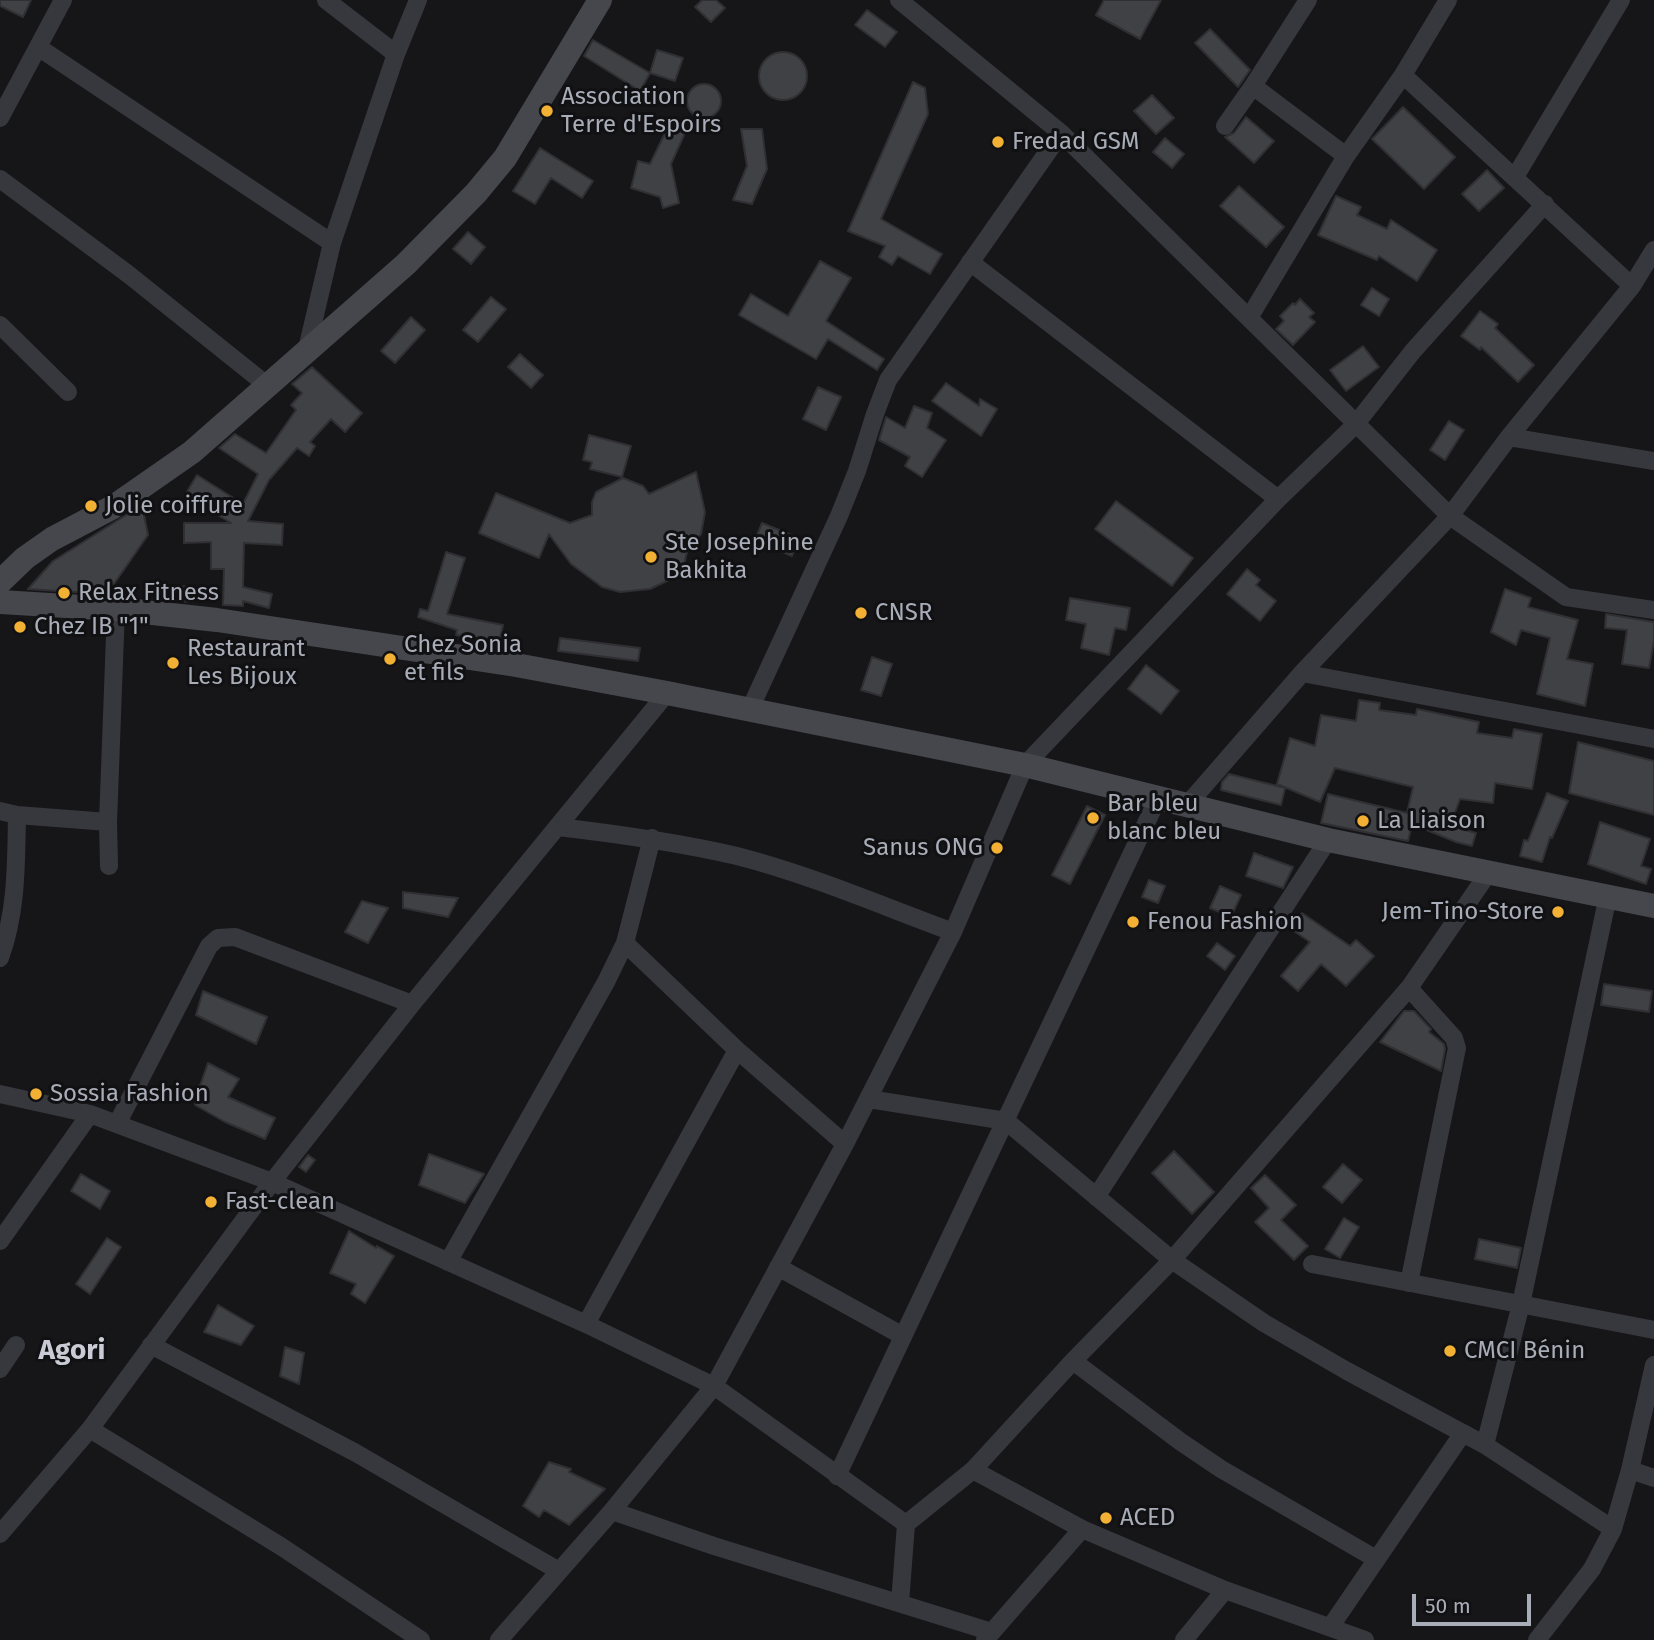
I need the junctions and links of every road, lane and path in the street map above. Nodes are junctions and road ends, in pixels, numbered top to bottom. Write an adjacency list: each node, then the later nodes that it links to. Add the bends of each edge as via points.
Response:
1 (62, 0): 9 (street)
2 (326, 0): 10 (street)
3 (418, 0): 10 (street)
4 (600, 0): 26 (main road, via 518,139 494,171 406,264)
5 (899, 0): 15 (street)
6 (1308, 0): 12 (street)
7 (1448, 0): 11 (street)
8 (1621, 0): 17 (street)
9 (38, 47): 13 (street); 20 (street)
10 (396, 54): 20 (street)
11 (1403, 75): 16 (street); 17 (street)
12 (1254, 86): 14 (street); 16 (street)
13 (0, 118)
14 (1225, 126)
15 (1061, 133): 22 (street); 24 (street)
16 (1346, 156): 24 (street)
17 (1515, 177): 19 (street)
18 (0, 179): 27 (street)
19 (1545, 204): 23 (street); 29 (street, via 1420,342)
20 (332, 243): 26 (street)
21 (1654, 250): 23 (street)
22 (970, 262): 32 (street); 40 (street, via 888,380 839,516)
23 (1632, 286): 30 (street)
24 (1249, 318): 29 (street)
25 (0, 325): 28 (street)
26 (306, 354): 27 (main road)
27 (268, 386): 34 (main road, via 192,452 113,507 52,539)
28 (68, 392)
29 (1355, 425): 32 (street); 33 (street)
30 (1510, 437): 31 (street); 33 (street)
31 (1654, 461)
32 (1278, 499): 42 (street)
33 (1450, 516): 37 (street, via 1566,597); 38 (street)
34 (0, 582)
35 (0, 603): 36 (main road)
36 (116, 609): 39 (main road, via 321,634); 46 (street)
37 (1654, 610)
38 (1302, 673): 41 (street); 44 (street)
39 (667, 693): 40 (main road); 47 (street)
40 (750, 709): 42 (main road)
41 (1654, 739)
42 (1026, 765): 43 (main road); 54 (street)
43 (1158, 798): 44 (main road); 63 (street)
44 (1188, 804): 49 (main road)
45 (9, 813): 46 (street); 56 (street, via 15,896)
46 (108, 822): 50 (street)
47 (558, 827): 48 (street); 58 (street)
48 (652, 838): 54 (street, via 779,868); 55 (street)
49 (1328, 840): 51 (main road); 67 (street)
50 (109, 866)
51 (1489, 872): 52 (main road); 57 (street)
52 (1608, 896): 53 (main road); 74 (street)
53 (1654, 906)
54 (953, 932): 61 (street)
55 (625, 943): 59 (street); 70 (street)
56 (0, 958)
57 (1409, 988): 69 (street); 73 (street, via 1454,1038 1457,1048)
58 (412, 1004): 64 (street, via 235,937 218,938 209,946); 66 (street)
59 (737, 1051): 65 (street); 75 (street)
60 (0, 1094): 62 (street)
61 (869, 1099): 63 (street); 65 (street)
62 (90, 1114): 64 (street); 68 (street)
63 (1006, 1121): 67 (street); 77 (street)
64 (117, 1124): 66 (street)
65 (845, 1144): 72 (street)
66 (272, 1182): 70 (street); 79 (street)
67 (1096, 1196): 69 (street)
68 (0, 1241)
69 (1172, 1260): 80 (street); 85 (street, via 1314,1353)
70 (448, 1262): 75 (street)
71 (1312, 1264): 73 (street)
72 (778, 1267): 77 (street); 83 (street)
73 (1409, 1283): 74 (street)
74 (1521, 1304): 76 (street); 86 (street)
75 (586, 1324): 83 (street)
76 (1654, 1330)
77 (903, 1336): 89 (street)
78 (16, 1345): 82 (street)
79 (151, 1345): 84 (street); 97 (street, via 356,1453)
80 (1073, 1362): 87 (street); 96 (street, via 1221,1469)
81 (1654, 1365): 88 (street)
82 (0, 1369)
83 (714, 1386): 89 (street); 91 (street)
84 (90, 1429): 95 (street); 102 (street, via 282,1547)
85 (1463, 1433): 86 (street); 96 (street)
86 (1485, 1445): 94 (street)
87 (973, 1470): 92 (street); 93 (street)
88 (1630, 1470): 90 (street); 94 (street)
89 (837, 1476): 92 (street)
90 (1654, 1478)
91 (612, 1511): 97 (street); 99 (street)
92 (906, 1524): 99 (street)
93 (1082, 1529): 98 (street); 101 (street)
94 (1613, 1529): 106 (street, via 1592,1569)
95 (0, 1534)
96 (1376, 1559): 100 (street)
97 (559, 1571): 103 (street)
98 (1225, 1590): 100 (street); 104 (street)
99 (900, 1603): 101 (street)
100 (1331, 1626): 105 (street)
101 (989, 1636)
102 (421, 1640)
103 (499, 1640)
104 (1184, 1640)
105 (1365, 1640)
106 (1536, 1640)

